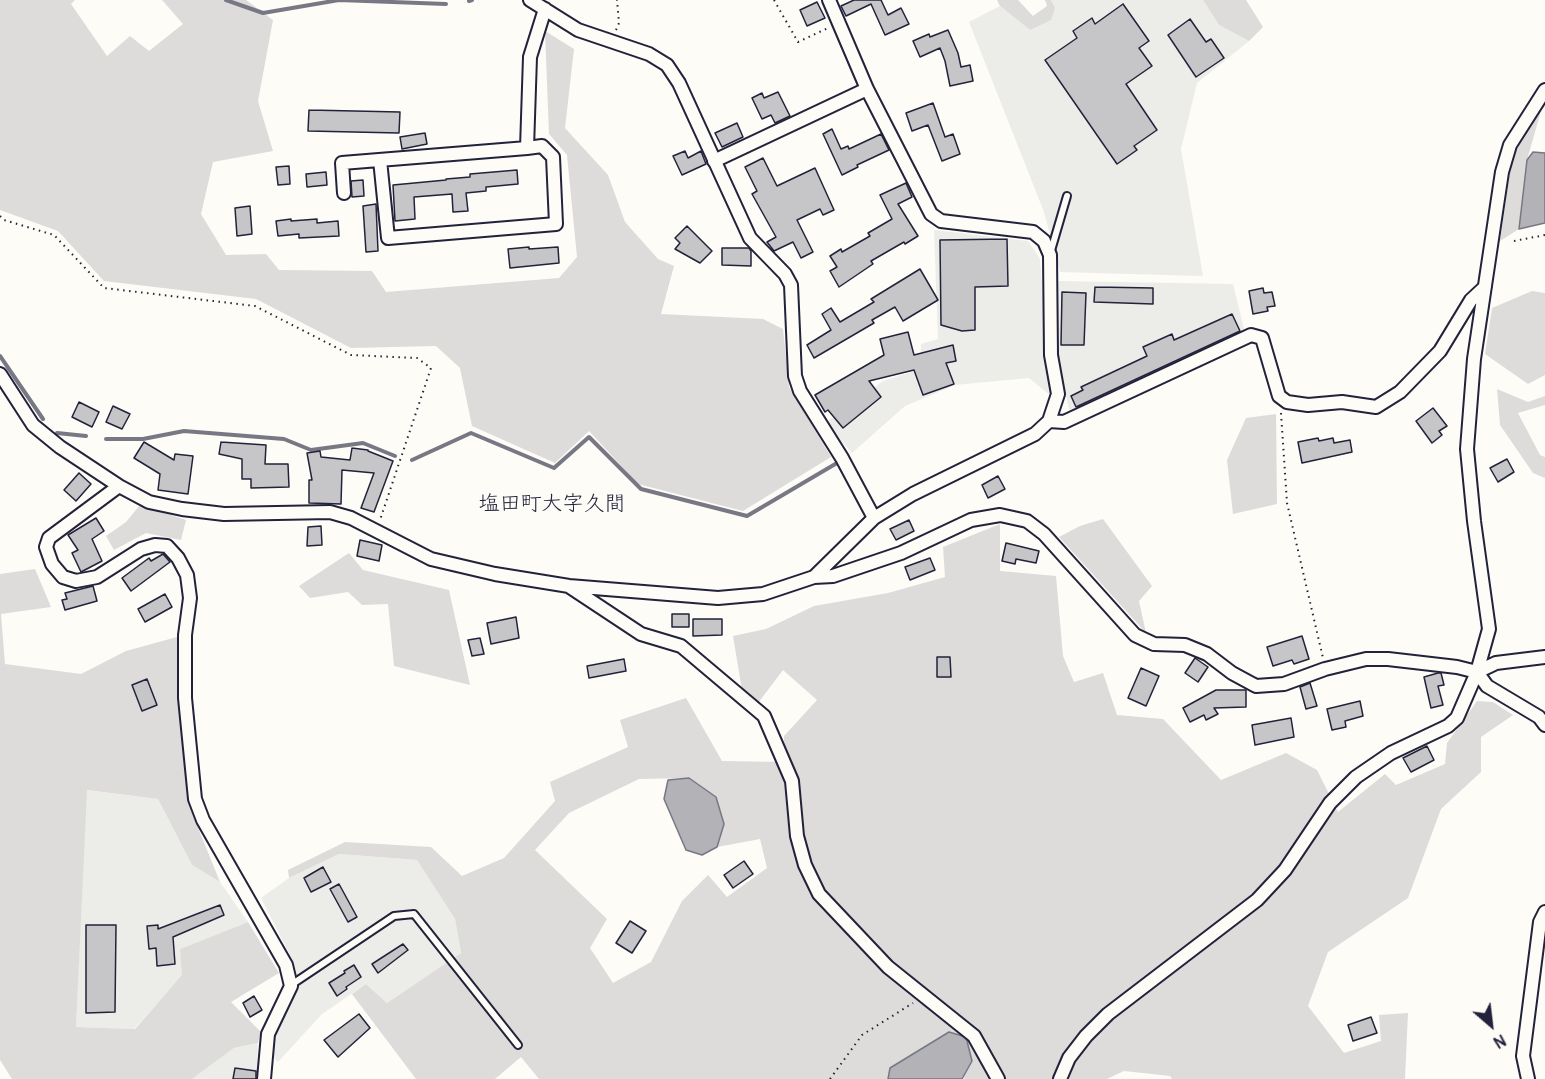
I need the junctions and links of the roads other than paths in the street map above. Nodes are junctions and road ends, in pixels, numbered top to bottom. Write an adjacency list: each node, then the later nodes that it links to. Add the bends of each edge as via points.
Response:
1 (530, 0): 3 (street)
2 (829, 0): 4 (street)
3 (544, 9): 6 (street, via 530,57); 8 (street, via 578,30 649,54 667,65)
4 (867, 89): 8 (street); 11 (street, via 931,214 941,221 1033,232 1044,241)
5 (1545, 90): 12 (street, via 1510,145 1502,172)
6 (527, 148): 7 (street); 7 (street, via 542,146 553,157 556,224 388,238)
7 (380, 160): 9 (street, via 342,163)
8 (714, 161): 16 (street, via 750,238 791,285 795,376 800,391)
9 (344, 194)
10 (1067, 196): 11 (lane)
11 (1050, 255): 14 (street, via 1051,355 1058,394)
12 (1485, 287): 14 (street, via 1471,300 1440,351 1400,392 1376,407 1342,402 1287,402 1280,396 1262,338 1251,335 1064,422); 20 (street, via 1467,449 1489,629)
13 (0, 374): 15 (street, via 33,425)
14 (1049, 421): 16 (street, via 1035,434 913,494)
15 (119, 486): 18 (street, via 150,502 182,510 224,514 330,512 351,518 431,559); 23 (street, via 49,538 46,547 52,564 63,577 76,581 97,578 141,549 154,545 166,546 178,558 187,575 190,598 185,635 185,698 195,799 203,820 286,965)
16 (874, 518): 17 (street)
17 (814, 577): 18 (street, via 763,594 718,598); 20 (street, via 833,576 901,553 971,520 1000,515 1027,521 1044,534 1135,635 1154,644 1185,645 1207,654 1256,686 1284,684 1366,659)
18 (569, 586): 26 (street, via 641,634 681,645 764,716 792,781 797,836 805,866 819,894 888,967 974,1036)
19 (1545, 657): 20 (street, via 1496,663)
20 (1477, 672): 21 (street, via 1487,686 1539,717); 27 (street, via 1457,718 1391,753 1356,777 1330,803 1285,870 1257,900 1108,1014 1069,1058)
21 (1545, 725)
22 (1545, 912): 28 (street, via 1540,922 1523,1056)
23 (291, 986): 24 (lane, via 394,916 414,915); 25 (street, via 268,1034)
24 (518, 1045)
25 (264, 1079)
26 (998, 1079)
27 (1060, 1079)
28 (1528, 1079)

